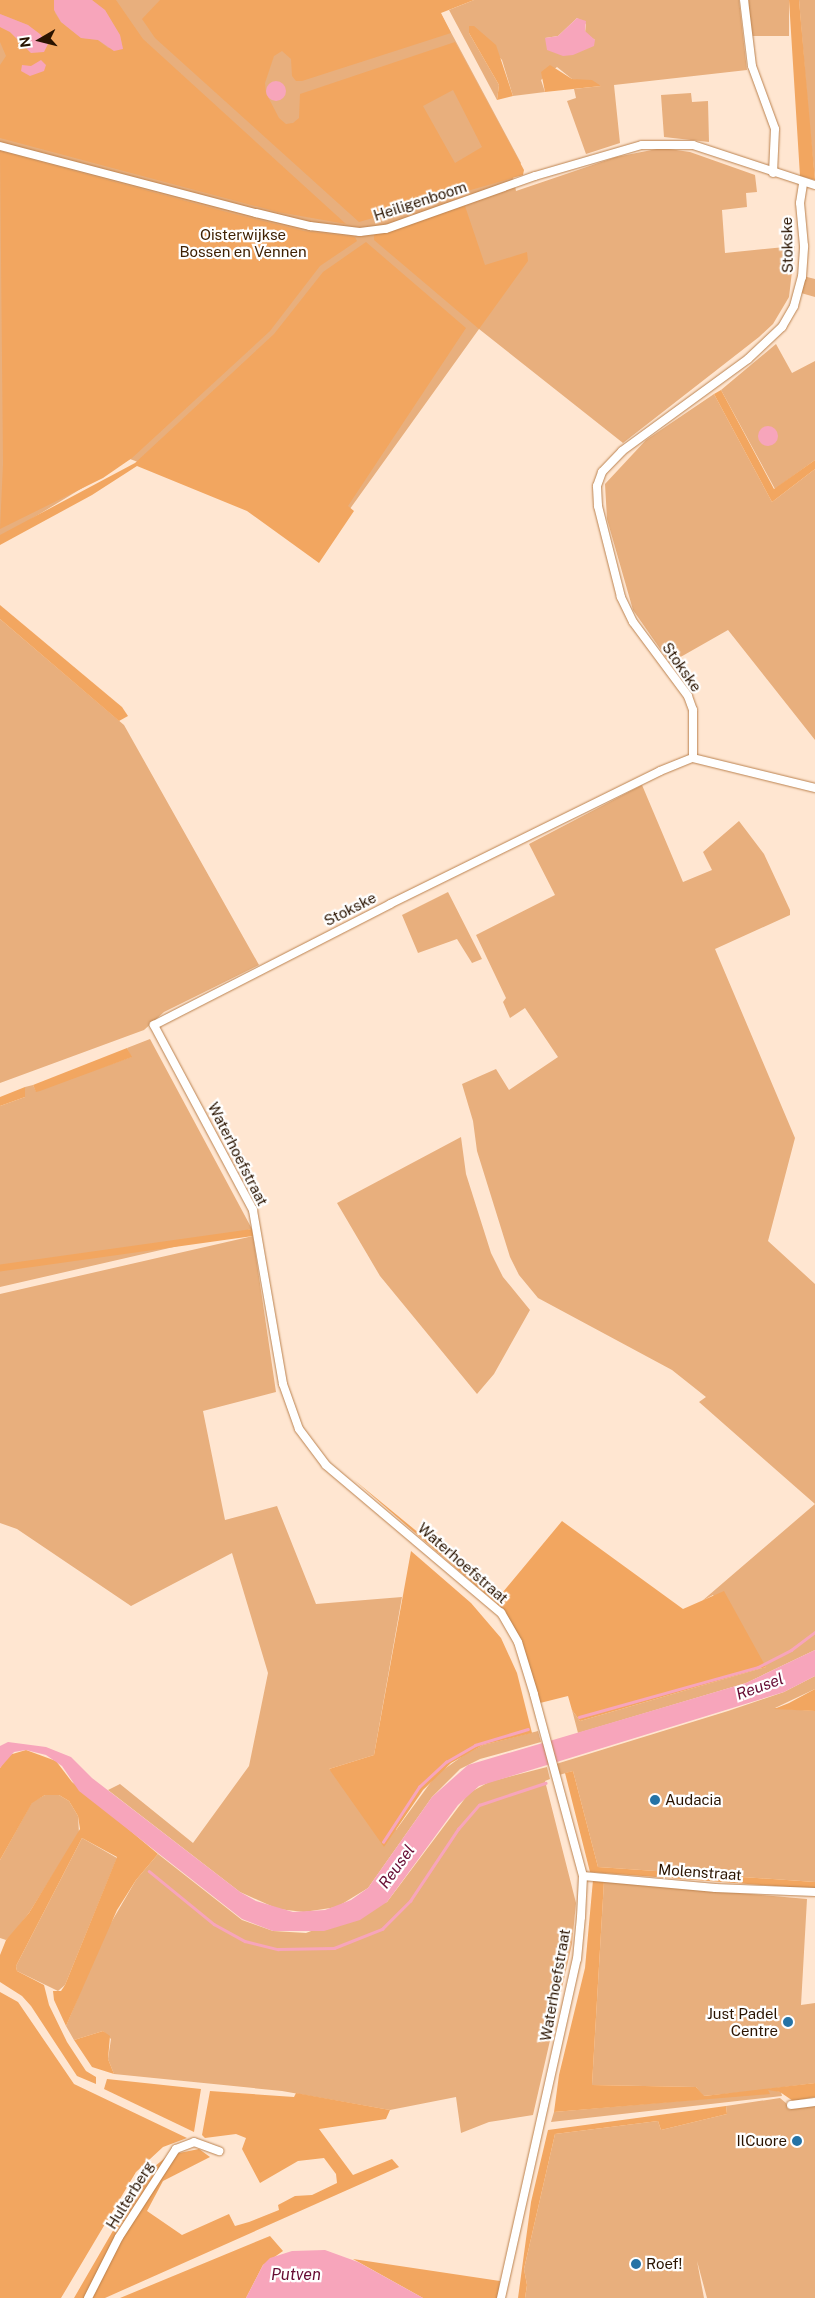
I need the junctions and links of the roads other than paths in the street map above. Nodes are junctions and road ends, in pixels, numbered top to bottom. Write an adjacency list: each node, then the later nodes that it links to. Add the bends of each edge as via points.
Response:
1 (744, 0): 3 (street, via 752,66 775,129)
2 (0, 146): 3 (street, Heiligenboom, via 310,226 360,232 386,230 535,176 642,145 693,145)
3 (773, 173): 4 (street, Heiligenboom)
4 (803, 184): 5 (street, Heiligenboom); 6 (street, Stokske, via 800,203 804,246 802,277 794,306 782,327 748,360 622,451 602,472 597,486 604,536 624,606 688,696 693,710)
5 (815, 185)
6 (692, 758): 7 (street); 8 (street, Stokske, via 390,904)
7 (815, 788)
8 (154, 1025): 9 (street, Waterhoefstraat, via 253,1210 283,1384 299,1429 326,1465 501,1614 518,1642)
9 (582, 1876): 10 (street, Molenstraat, via 715,1888); 15 (street, Waterhoefstraat, via 577,1959)
10 (815, 1892)
11 (815, 2102): 12 (street)
12 (791, 2105)
13 (218, 2151): 14 (street, Hulterberg, via 194,2142 176,2148 119,2237)
14 (88, 2298)
15 (501, 2298)

